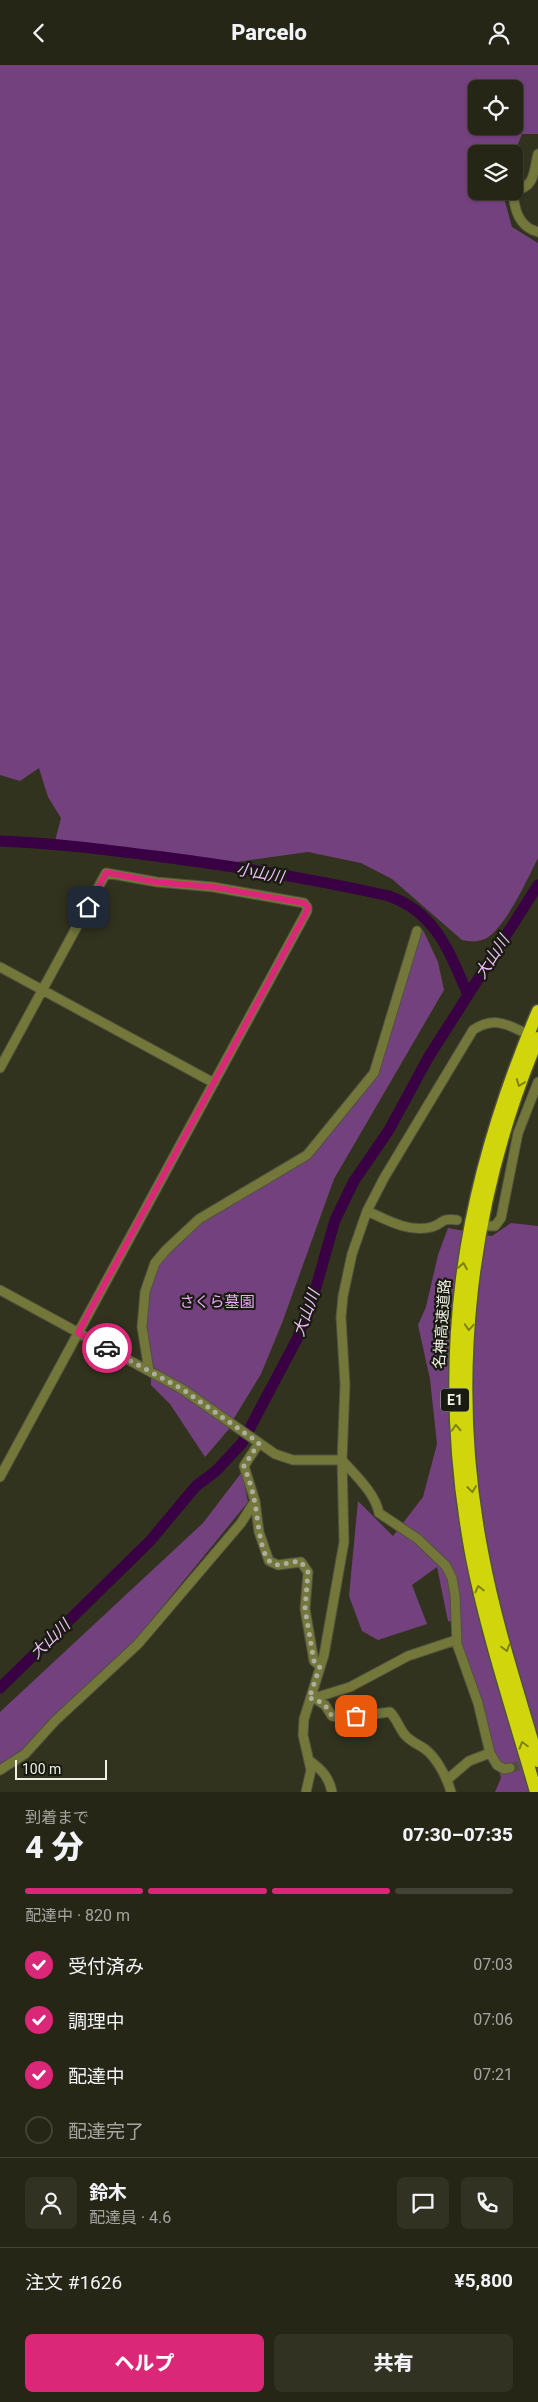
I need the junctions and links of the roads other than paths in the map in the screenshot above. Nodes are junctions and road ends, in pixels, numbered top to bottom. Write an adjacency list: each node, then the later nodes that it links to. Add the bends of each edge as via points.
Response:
1 (538, 154): 2 (street, via 531,183)
2 (523, 188)
3 (513, 200): 4 (street, via 520,221 529,230)
4 (538, 232)
5 (417, 931): 19 (street, via 374,1073 307,1155 199,1219 155,1263 145,1292 142,1327)
6 (0, 967): 7 (street)
7 (43, 990): 11 (street); 13 (street); 13 (street, via 106,873 304,903 307,911)
8 (538, 1011): 36 (highway, 名神高速道路 / E1, one-way to 8, via 487,1623 473,1560 458,1467 455,1363 461,1278 478,1183 508,1085)
9 (521, 1031): 14 (street, via 498,1021 473,1030)
10 (538, 1038): 29 (highway, 名神高速道路 / E1, one-way to 29, via 503,1133 480,1230 472,1288 466,1391 469,1465 483,1558)
11 (0, 1068)
12 (538, 1082): 16 (street, via 518,1133 500,1218 495,1226)
13 (214, 1083): 18 (street)
14 (367, 1211): 15 (street, via 398,1225 411,1227 430,1227 445,1219); 21 (street, via 352,1254 343,1296 341,1338 345,1410)
15 (457, 1220)
16 (489, 1227)
17 (0, 1291): 18 (street)
18 (78, 1333): 19 (street); 22 (street)
19 (149, 1371): 20 (street, via 182,1389)
20 (258, 1443): 21 (street, via 293,1460); 23 (street, via 244,1466)
21 (342, 1460): 24 (street, via 371,1495 379,1513 418,1539 446,1566 455,1595); 25 (street, via 344,1542)
22 (0, 1477)
23 (255, 1501): 25 (street, via 259,1532 269,1561 278,1565 301,1562 308,1572 305,1609 314,1661); 31 (street, via 241,1523 138,1644 67,1709 25,1754)
24 (456, 1640): 26 (street, via 408,1656 350,1687); 27 (street, via 478,1703)
25 (320, 1666): 26 (street)
26 (311, 1699): 28 (street, via 303,1726); 32 (street, via 325,1705 332,1716 342,1718 390,1712 412,1741 435,1757 440,1771)
27 (490, 1753): 30 (street, via 497,1765); 32 (street, via 469,1761)
28 (310, 1761): 33 (street); 34 (street, via 323,1772)
29 (538, 1761)
30 (510, 1768)
31 (0, 1770)
32 (448, 1779): 35 (street)
33 (306, 1792)
34 (332, 1792)
35 (451, 1792)
36 (536, 1792)

